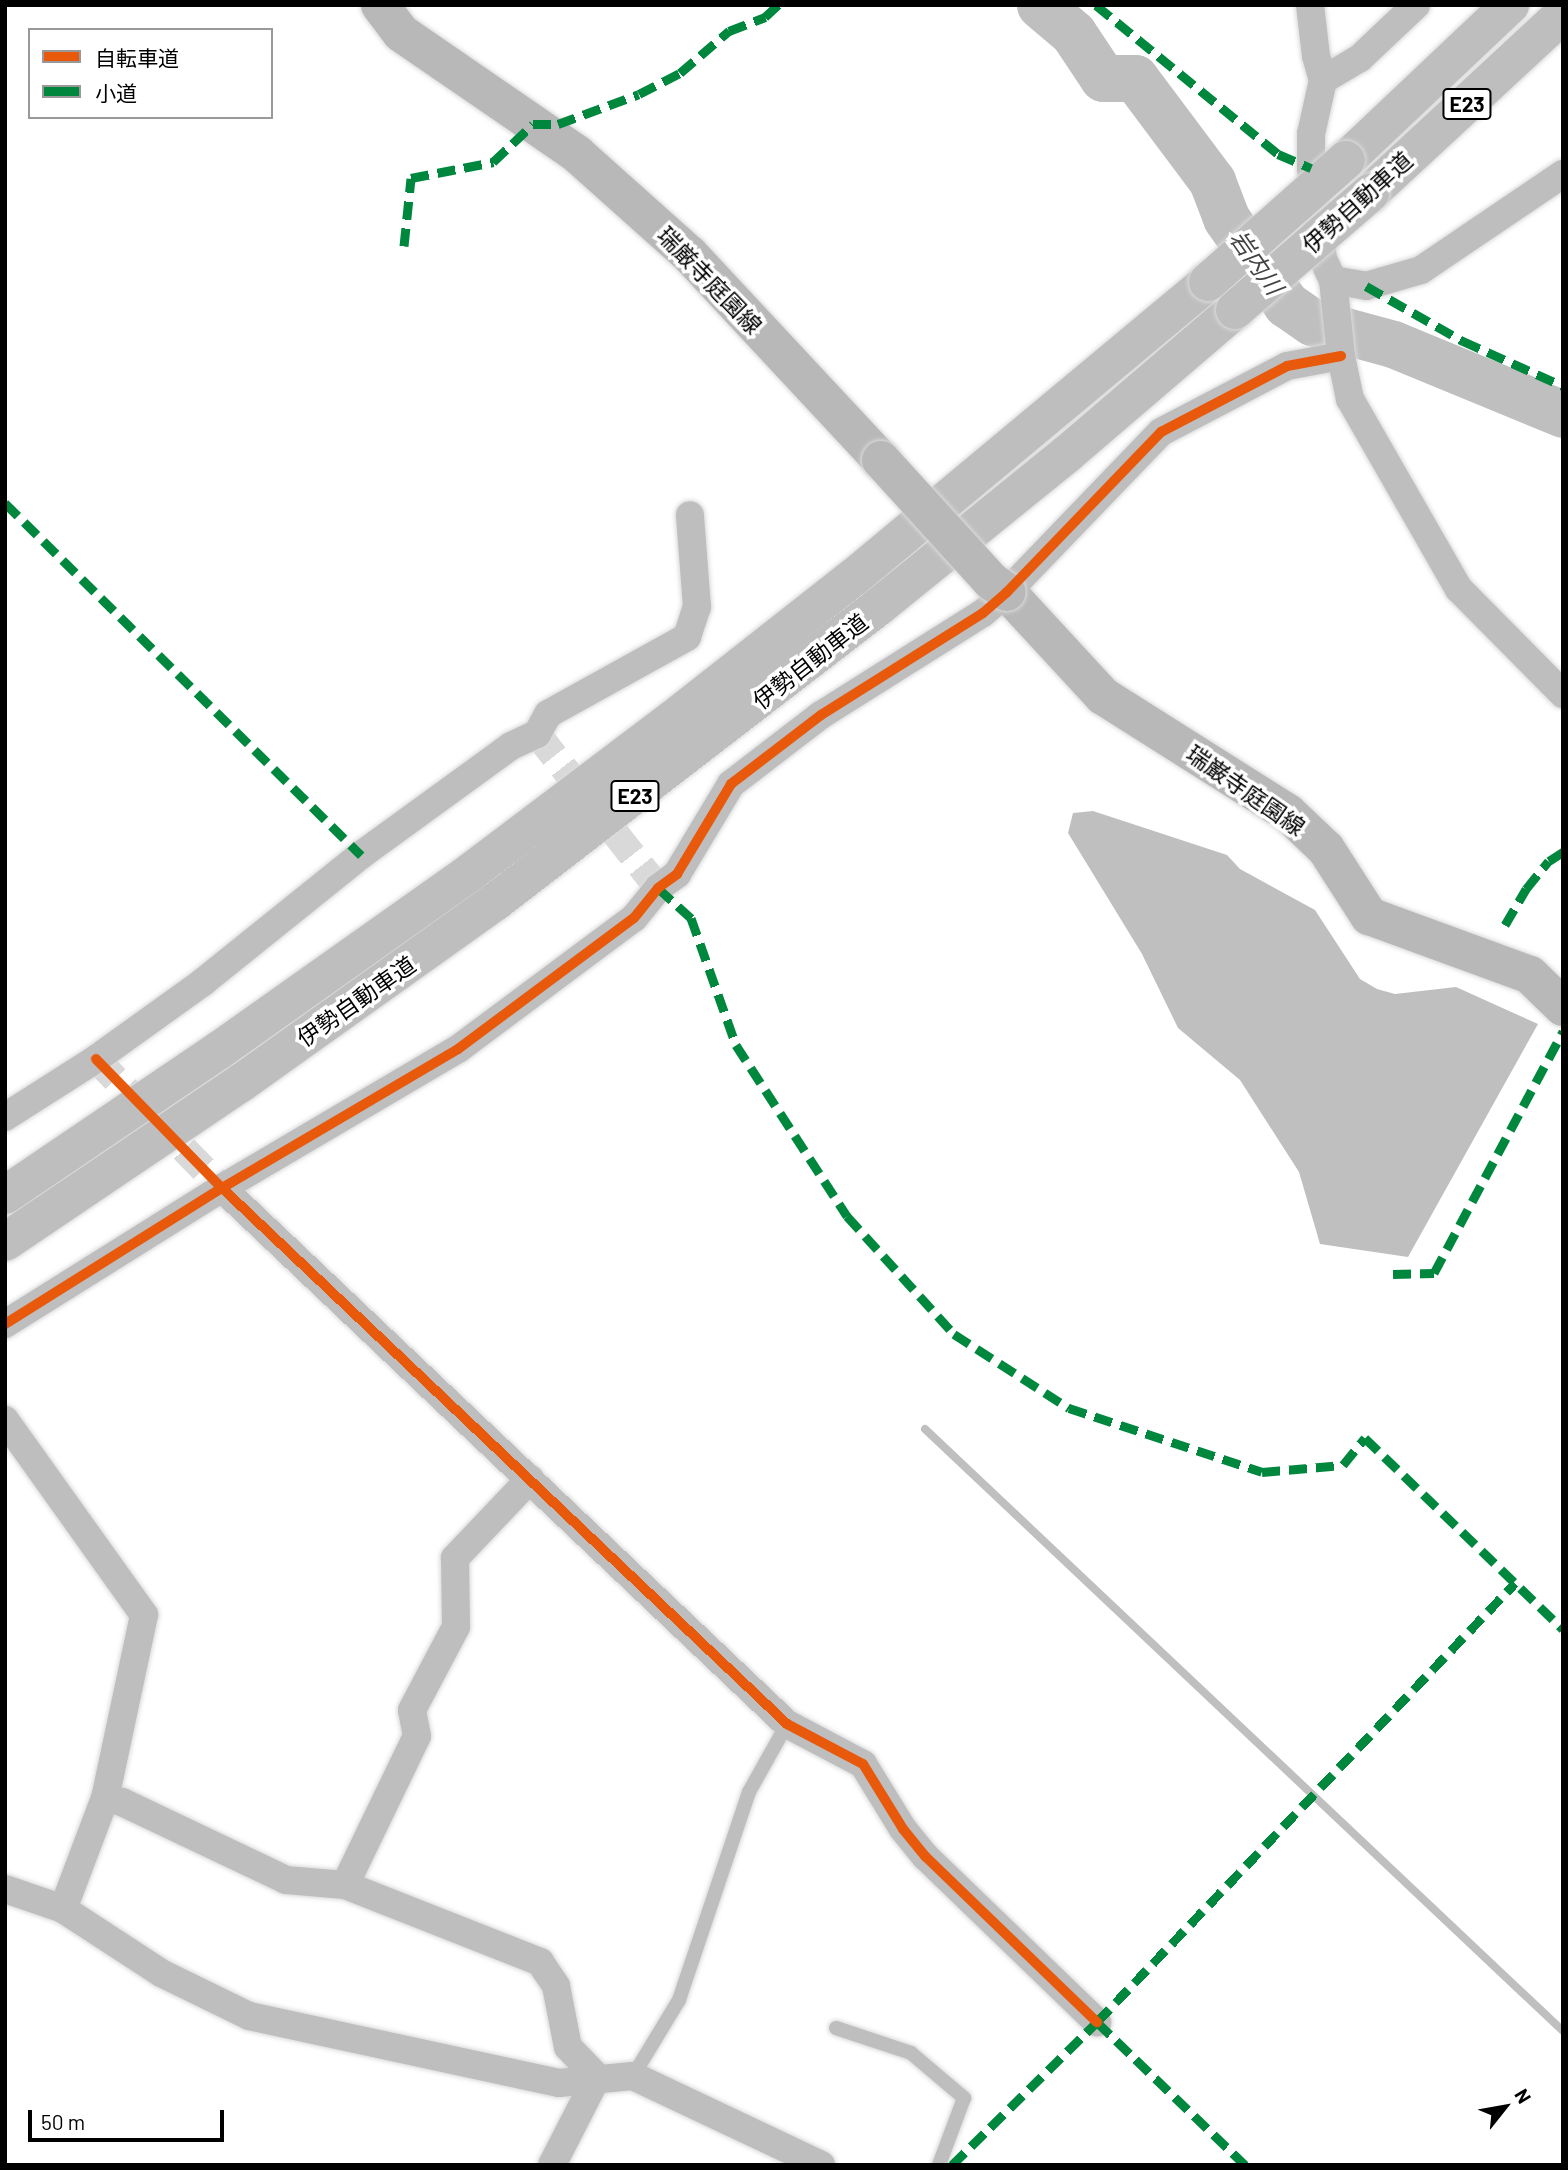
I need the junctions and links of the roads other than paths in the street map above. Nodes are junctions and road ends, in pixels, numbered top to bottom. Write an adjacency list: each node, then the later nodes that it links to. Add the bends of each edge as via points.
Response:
1 (380, 5): 13 (main road, 瑞厳寺庭園線, bridge, via 401,33 577,154 689,254 991,581)
2 (1310, 5): 8 (street, via 1315,56)
3 (1416, 5): 8 (street, via 1360,58)
4 (1510, 5): 18 (highway, 伊勢自動車道 / E23, bridge, via 1208,282 854,578 472,871)
5 (1563, 14): 7 (highway, 伊勢自動車道 / E23)
6 (1563, 47): 7 (highway)
7 (1508, 66): 19 (highway, 伊勢自動車道 / E23, bridge, via 1235,310 878,607 495,902)
8 (1323, 80): 10 (street, via 1311,134 1311,168 1323,259)
9 (1563, 174): 10 (street, via 1421,270 1366,286)
10 (1333, 280): 11 (street)
11 (1340, 356): 13 (street, via 1287,366 1161,432); 14 (street, via 1350,400 1459,589)
12 (690, 515): 16 (street, via 697,607 687,637 548,714 537,734 511,746 361,855 203,982)
13 (1007, 592): 15 (main road, 瑞巌寺庭園線, via 1103,695 1288,813 1326,849 1369,916 1530,975); 17 (street, via 821,715 731,784 677,874 658,888 634,919 458,1049)
14 (1563, 694)
15 (1563, 1007)
16 (5, 1117)
17 (222, 1188): 20 (street); 22 (street)
18 (5, 1195)
19 (5, 1242)
20 (5, 1324)
21 (5, 1420): 24 (street, via 144,1615)
22 (530, 1479): 23 (street); 25 (street, via 455,1558 456,1627 412,1710 417,1736)
23 (788, 1724): 28 (street, via 863,1764 926,1857); 30 (lane, via 749,1792 679,2000)
24 (105, 1798): 25 (street, via 286,1880); 27 (street)
25 (345, 1885): 31 (street, via 540,1962 556,1986 568,2046)
26 (5, 1889): 27 (street)
27 (63, 1909): 31 (street, via 160,1973 248,2016 559,2083)
28 (1097, 2022)
29 (836, 2028): 34 (lane, via 911,2053 964,2098)
30 (632, 2076): 31 (street); 33 (street)
31 (597, 2077): 32 (street)
32 (552, 2165)
33 (821, 2165)
34 (939, 2165)

